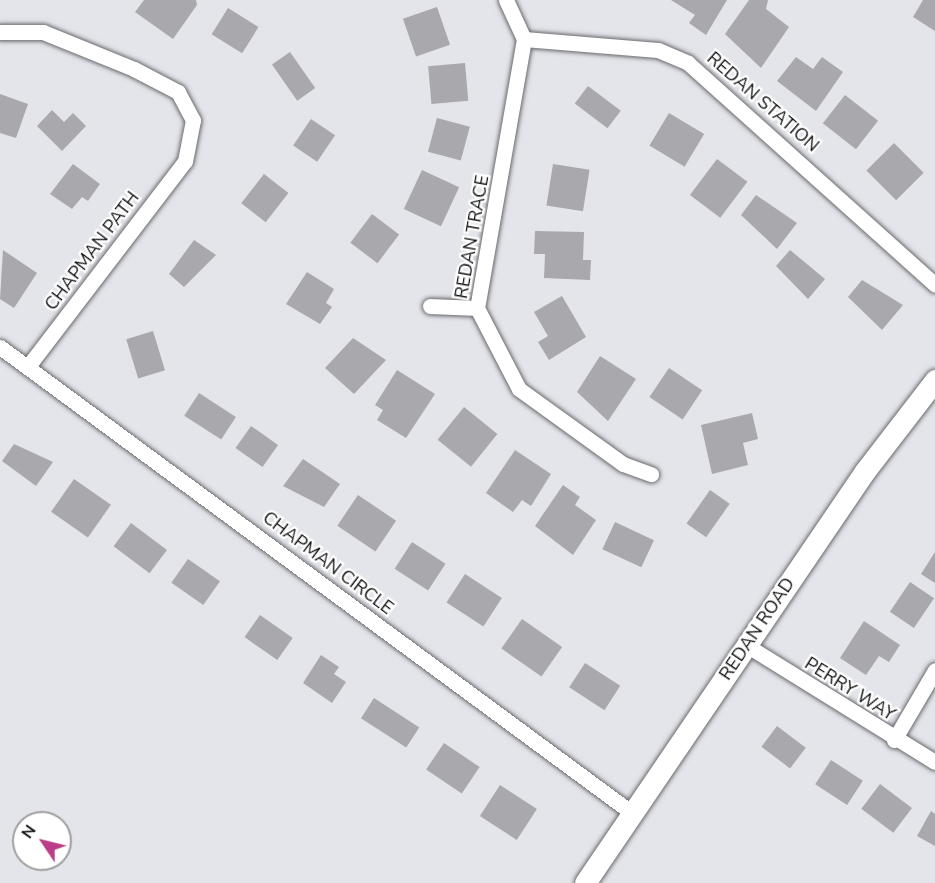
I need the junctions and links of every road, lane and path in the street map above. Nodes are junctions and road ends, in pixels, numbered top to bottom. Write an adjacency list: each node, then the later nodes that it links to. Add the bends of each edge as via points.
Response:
1 (506, 0): 3 (street)
2 (0, 32): 8 (street, CHAPMAN PATH, via 43,32 178,92 193,120 185,161)
3 (524, 39): 4 (street, REDAN STATION, via 658,50 688,63); 6 (street, REDAN TRACE)
4 (935, 285)
5 (430, 306): 6 (street)
6 (477, 308): 10 (street, REDAN TRACE, via 519,389 623,464)
7 (0, 347): 8 (street, CHAPMAN CIRCLE)
8 (29, 365): 15 (street, CHAPMAN CIRCLE)
9 (935, 380): 11 (main road, REDAN ROAD, via 865,471)
10 (651, 474)
11 (746, 645): 13 (street, PERRY WAY); 15 (main road, REDAN ROAD)
12 (935, 670): 13 (street)
13 (894, 740): 14 (street, PERRY WAY)
14 (935, 762)
15 (632, 813): 16 (main road, REDAN ROAD)
16 (585, 883)

